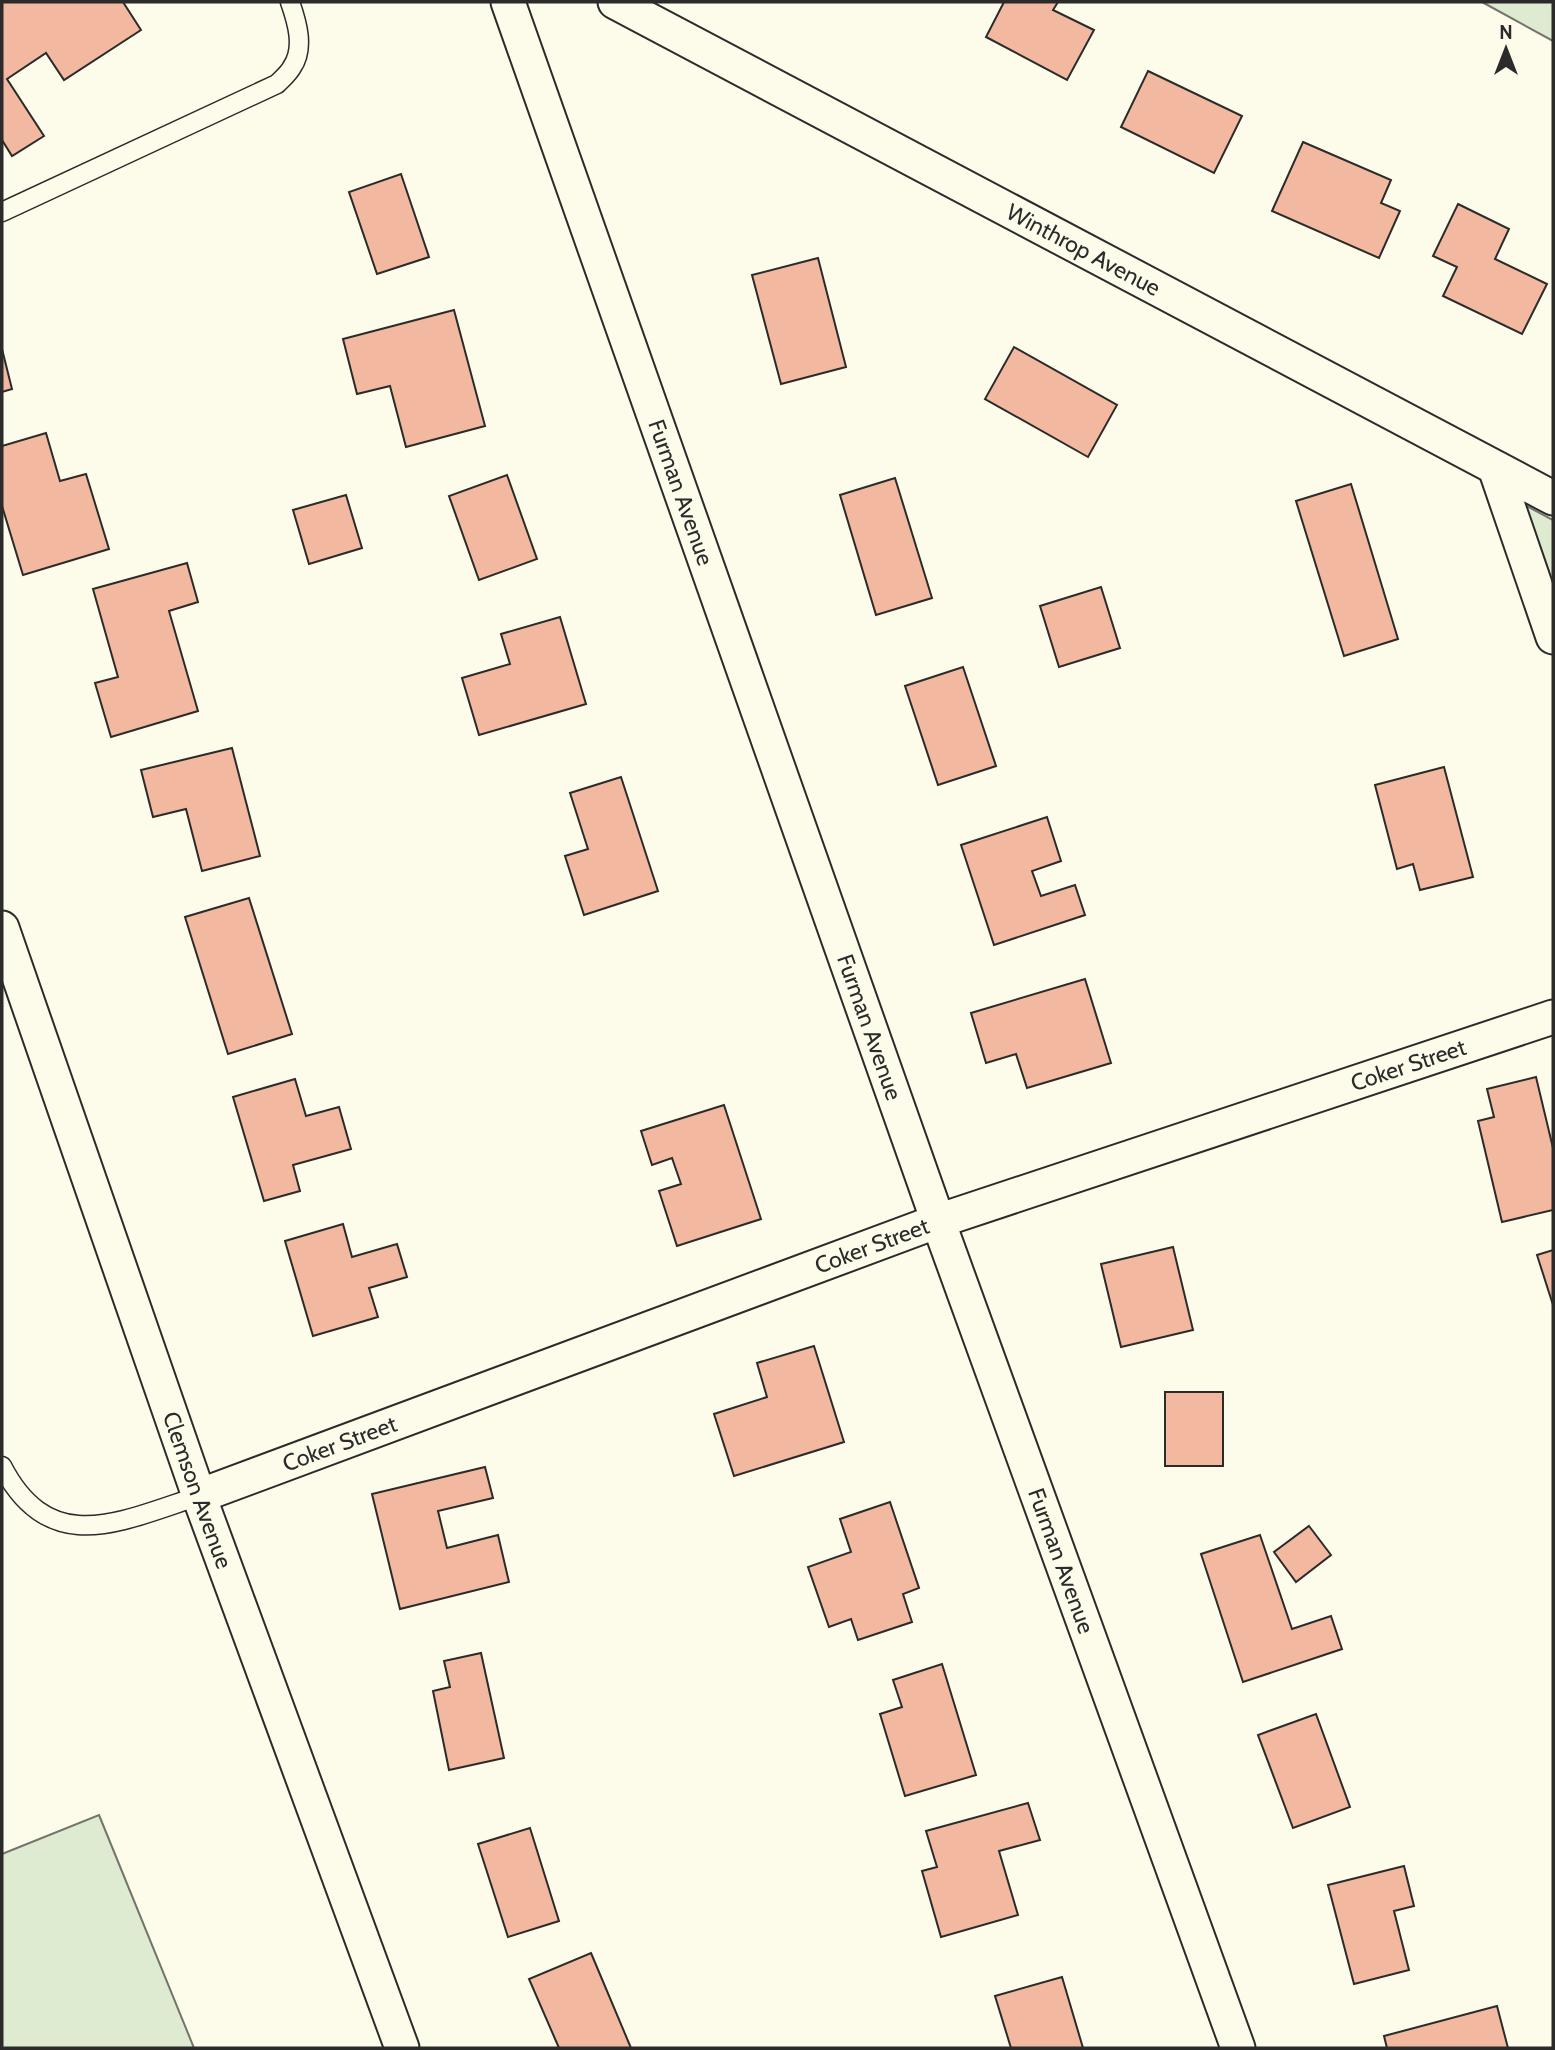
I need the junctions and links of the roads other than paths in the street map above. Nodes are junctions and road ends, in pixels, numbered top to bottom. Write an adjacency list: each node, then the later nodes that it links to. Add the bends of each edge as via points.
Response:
1 (290, 2): 4 (lane, via 298,26 298,49 293,67 277,84)
2 (508, 2): 10 (street, Furman Avenue)
3 (615, 2): 5 (street, Winthrop Avenue)
4 (2, 212)
5 (1495, 468): 6 (street, Winthrop Avenue); 7 (street)
6 (1553, 498)
7 (1553, 638)
8 (2, 928): 12 (street, Clemson Avenue)
9 (1553, 1017): 10 (street, Coker Street)
10 (938, 1221): 12 (street, Coker Street); 14 (street, Furman Avenue)
11 (2, 1466): 12 (lane, via 27,1504 52,1520 81,1526 109,1525)
12 (198, 1496): 13 (street, Clemson Avenue)
13 (402, 2048)
14 (1238, 2048)

